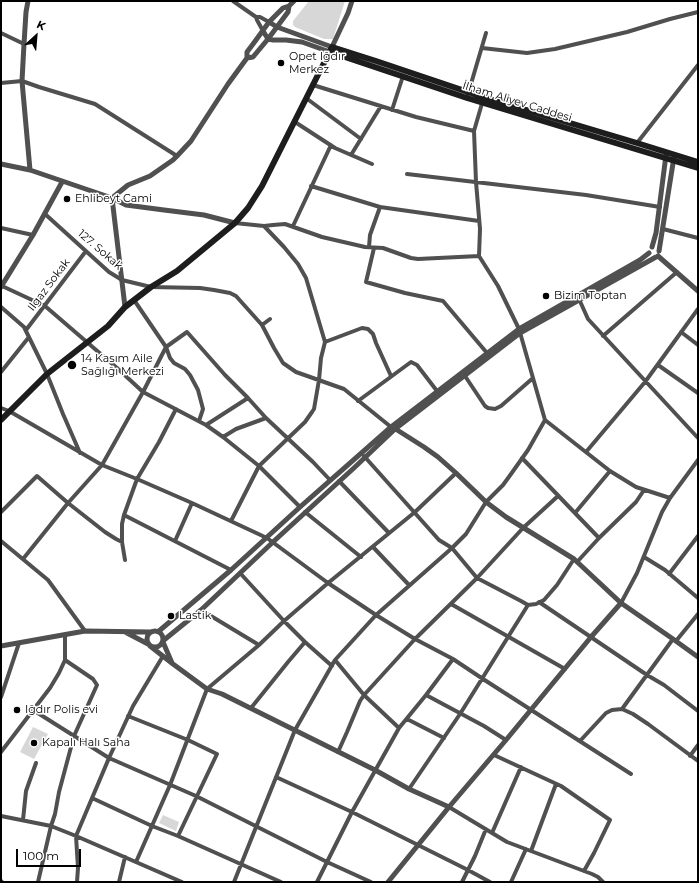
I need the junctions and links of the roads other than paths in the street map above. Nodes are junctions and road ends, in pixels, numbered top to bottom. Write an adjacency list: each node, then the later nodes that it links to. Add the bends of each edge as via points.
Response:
1 (28, 1): 14 (street)
2 (233, 1): 7 (street)
3 (294, 1): 5 (street)
4 (352, 1): 16 (street)
5 (289, 6): 8 (street, via 282,8); 9 (street, via 288,12)
6 (698, 12): 15 (street, via 555,49 527,53)
7 (256, 17): 8 (street); 10 (street)
8 (269, 22): 9 (street); 10 (street)
9 (277, 27): 13 (street); 16 (street)
10 (263, 31): 13 (street); 17 (street, via 247,52)
11 (1, 33): 14 (street)
12 (486, 33): 15 (street)
13 (268, 39): 16 (street, via 302,42); 17 (street, via 253,57)
14 (24, 44): 20 (street)
15 (482, 48): 23 (street)
16 (331, 49): 19 (main road, İlham Aliyev Caddesi); 22 (main road); 23 (main road, İlham Aliyev Caddesi, via 376,60)
17 (247, 58): 35 (street)
18 (698, 65): 31 (street)
19 (404, 76): 23 (main road, İlham Aliyev Caddesi); 27 (street)
20 (22, 81): 21 (street); 35 (street, via 90,101); 41 (street)
21 (1, 83)
22 (313, 85): 24 (main road); 26 (street)
23 (468, 95): 25 (main road, İlham Aliyev Caddesi)
24 (306, 98): 28 (main road); 30 (street)
25 (483, 100): 29 (street); 31 (main road, İlham Aliyev Caddesi); 34 (main road, İlham Aliyev Caddesi)
26 (381, 106): 27 (street); 30 (street)
27 (392, 110): 29 (street)
28 (295, 122): 32 (street); 51 (main road, via 262,186)
29 (474, 131): 44 (street)
30 (361, 139): 33 (street)
31 (637, 142): 34 (main road, İlham Aliyev Caddesi)
32 (331, 145): 33 (street); 45 (street)
33 (351, 155): 39 (street)
34 (666, 155): 36 (main road, İlham Aliyev Caddesi); 48 (street)
35 (178, 156): 46 (street, via 150,176 128,185)
36 (674, 157): 37 (main road, İlham Aliyev Caddesi); 40 (main road, İlham Aliyev Caddesi); 55 (street)
37 (698, 162)
38 (1, 164): 41 (street)
39 (372, 164)
40 (698, 168)
41 (30, 170): 43 (street)
42 (407, 174): 44 (street)
43 (62, 182): 46 (street); 49 (street)
44 (476, 182): 48 (street); 50 (street)
45 (311, 186): 47 (street); 53 (street)
46 (112, 198): 51 (street, via 126,204 204,214); 66 (street)
47 (380, 207): 50 (street); 58 (street, via 370,235)
48 (660, 207): 59 (street)
49 (45, 214): 56 (street); 61 (street, 127. Sokak)
50 (479, 221): 64 (street)
51 (235, 223): 52 (street); 68 (main road, via 177,270)
52 (264, 226): 53 (street); 84 (street, via 298,264 306,278)
53 (293, 226): 58 (street, via 322,237)
54 (1, 228): 56 (street)
55 (663, 230): 57 (street); 63 (street)
56 (33, 235): 67 (street)
57 (698, 238)
58 (369, 247): 60 (street)
59 (652, 247): 62 (street); 63 (street, via 656,247)
60 (374, 248): 64 (street, via 383,248 418,259); 87 (street, via 366,282 443,301)
61 (86, 251): 66 (street, 127. Sokak); 72 (street, Ilgaz Sokak)
62 (649, 253): 63 (street, via 652,257); 79 (street)
63 (658, 254): 65 (street); 70 (street)
64 (479, 256): 79 (street, via 498,286)
65 (677, 272): 69 (street); 81 (street)
66 (122, 280): 68 (street, 127. Sokak); 74 (street)
67 (1, 287): 72 (street)
68 (151, 287): 71 (main road); 77 (street, 127. Sokak, via 200,288 230,293 236,296)
69 (698, 291)
70 (579, 299): 79 (street); 81 (street, via 588,319)
71 (134, 300): 74 (main road); 86 (street)
72 (45, 306): 78 (street, Ilgaz Sokak); 83 (street)
73 (1, 307): 78 (street)
74 (125, 307): 83 (main road, via 108,326)
75 (698, 309): 80 (street)
76 (270, 319): 77 (street)
77 (262, 325): 94 (street, 127. Sokak, via 283,363 296,372)
78 (26, 330): 82 (street)
79 (519, 331): 87 (street); 92 (street); 93 (street)
80 (681, 332): 85 (street); 88 (street)
81 (603, 336): 95 (street)
82 (29, 337): 89 (street); 90 (street)
83 (88, 342): 90 (main road); 97 (street)
84 (326, 342): 91 (street, via 362,328 368,329 373,334); 94 (street, via 321,358)
85 (698, 345)
86 (166, 348): 97 (street); 99 (street, via 187,332); 107 (street, via 170,358 185,369 198,390 203,409)
87 (487, 353): 96 (street)
88 (658, 365): 95 (street); 98 (street)
89 (1, 372)
90 (47, 374): 103 (main road); 114 (street)
91 (391, 376): 96 (street, via 411,362 417,365); 100 (street)
92 (465, 376): 93 (street, via 485,406 494,409 501,406); 109 (street)
93 (533, 378): 106 (street)
94 (319, 380): 100 (street, 127. Sokak, via 344,389); 112 (street, via 314,409)
95 (646, 382): 111 (street); 113 (street)
96 (437, 391): 109 (street)
97 (143, 392): 102 (street); 118 (street)
98 (698, 393)
99 (248, 398): 104 (street); 108 (street)
100 (358, 401): 109 (street, 127. Sokak)
101 (1, 408): 103 (street)
102 (176, 408): 107 (street); 122 (street)
103 (9, 411): 105 (main road); 114 (street)
104 (266, 418): 110 (street); 112 (street)
105 (1, 420)
106 (545, 420): 113 (street); 116 (street)
107 (199, 421): 108 (street)
108 (206, 425): 110 (street)
109 (393, 428): 115 (street); 121 (street, via 438,457)
110 (223, 437): 119 (street)
111 (698, 438)
112 (288, 439): 119 (street); 123 (street)
113 (586, 452): 120 (street)
114 (81, 453): 118 (street)
115 (363, 455): 123 (street); 124 (street); 134 (street)
116 (522, 458): 126 (street); 128 (street, via 503,485)
117 (698, 460): 127 (street)
118 (102, 465): 122 (street); 129 (street)
119 (259, 466): 131 (street); 137 (street)
120 (610, 471): 125 (street, via 636,488); 135 (street)
121 (456, 473): 128 (street); 134 (street)
122 (138, 479): 130 (street); 136 (street)
123 (330, 480): 131 (street)
124 (339, 481): 133 (street); 139 (street)
125 (644, 490): 127 (street); 142 (street, via 636,502)
126 (558, 496): 135 (street); 138 (street)
127 (670, 498): 150 (street)
128 (486, 502): 138 (street); 148 (street, via 466,534)
129 (68, 503): 132 (street, via 37,476); 145 (street); 151 (street)
130 (192, 503): 137 (street); 144 (street)
131 (300, 507): 141 (street)
132 (1, 512)
133 (306, 512): 146 (street); 149 (street)
134 (415, 512): 139 (street); 148 (street, via 439,540)
135 (575, 513): 142 (street)
136 (124, 515): 144 (street); 145 (street)
137 (231, 521): 141 (street)
138 (523, 528): 153 (street); 157 (street)
139 (389, 533): 147 (street)
140 (698, 536): 156 (street)
141 (267, 538): 146 (street); 154 (street)
142 (599, 538): 153 (street)
143 (1, 541): 151 (street)
144 (175, 541): 154 (street)
145 (122, 542): 152 (street)
146 (273, 542): 155 (street); 158 (street)
147 (372, 547): 149 (street); 159 (street)
148 (452, 548): 157 (street); 159 (street)
149 (361, 557): 158 (street)
150 (644, 557): 156 (street); 163 (street)
151 (23, 559): 169 (street, via 48,580)
152 (125, 560)
153 (575, 561): 161 (street, via 544,600); 163 (street)
154 (231, 570): 171 (street)
155 (240, 574): 165 (street); 168 (street)
156 (669, 574): 160 (street)
157 (477, 578): 162 (street); 164 (street)
158 (328, 583): 167 (street); 168 (street)
159 (409, 585): 167 (street)
160 (698, 598)
161 (539, 602): 164 (street); 175 (street)
162 (451, 604): 174 (street); 176 (street)
163 (621, 604): 175 (street); 177 (street)
164 (528, 605): 174 (street)
165 (201, 610): 178 (street); 182 (street)
166 (698, 614): 177 (street)
167 (376, 615): 176 (street); 188 (street)
168 (284, 621): 179 (street); 182 (street)
169 (85, 631): 170 (street); 173 (street)
170 (122, 631): 172 (street); 181 (street)
171 (159, 631): 172 (street); 178 (street, via 163,635)
172 (150, 632): 181 (street, via 147,637)
173 (65, 635): 180 (street); 187 (street)
174 (508, 637): 191 (street); 193 (street)
175 (591, 637): 191 (street); 192 (street)
176 (415, 639): 186 (street); 195 (street)
177 (675, 640): 185 (street); 192 (street)
178 (163, 641): 181 (street, via 158,647); 189 (street)
179 (306, 642): 190 (street); 198 (street)
180 (19, 643): 183 (street); 197 (street)
181 (149, 645): 184 (street)
182 (259, 645): 194 (street)
183 (1, 646)
184 (163, 656): 189 (street); 204 (street)
185 (698, 657)
186 (453, 659): 193 (street); 196 (street)
187 (65, 660): 201 (street, via 50,688); 208 (street, via 93,679 97,685)
188 (335, 660): 190 (street); 195 (street)
189 (172, 664): 194 (street)
190 (332, 666): 207 (street)
191 (565, 669): 199 (street)
192 (647, 675): 200 (street); 202 (street)
193 (483, 679): 199 (street); 203 (street)
194 (207, 689): 198 (street); 210 (street)
195 (364, 695): 206 (street); 216 (street)
196 (426, 695): 203 (street); 205 (street)
197 (1, 696)
198 (251, 708): 207 (street)
199 (531, 709): 211 (street); 212 (street)
200 (622, 709): 212 (street, via 612,710 606,714); 218 (street, via 648,724)
201 (33, 710): 208 (street); 214 (street)
202 (698, 711)
203 (460, 714): 209 (street); 211 (street)
204 (128, 716): 210 (street); 219 (street)
205 (407, 719): 206 (street); 209 (street)
206 (399, 728): 223 (street)
207 (295, 730): 216 (street); 225 (street)
208 (74, 736): 219 (street); 235 (street)
209 (444, 738): 228 (street)
210 (188, 740): 227 (street); 229 (street, via 217,754)
211 (506, 740): 217 (street)
212 (580, 741): 224 (street)
213 (698, 745): 218 (street)
214 (3, 747): 215 (street)
215 (1, 752)
216 (338, 752): 223 (street)
217 (494, 755): 222 (street); 231 (street)
218 (690, 756): 220 (street)
219 (109, 758): 227 (street); 230 (street)
220 (698, 761)
221 (36, 763): 234 (street, via 26,791)
222 (521, 767): 226 (street); 239 (street)
223 (375, 770): 228 (street); 232 (street)
224 (631, 774)
225 (276, 777): 232 (street); 237 (street)
226 (556, 784): 244 (street); 250 (street, via 610,820)
227 (170, 785): 229 (street); 236 (street)
228 (409, 789): 231 (street)
229 (196, 796): 237 (street); 241 (street)
230 (92, 798): 236 (street); 240 (street)
231 (449, 807): 238 (street); 242 (street)
232 (352, 812): 242 (street); 247 (street)
233 (1, 816): 234 (street)
234 (23, 820): 235 (street)
235 (51, 826): 240 (street); 252 (street)
236 (152, 826): 241 (street); 246 (street)
237 (256, 827): 247 (street); 248 (street)
238 (486, 829): 239 (street); 249 (street)
239 (492, 833): 243 (street)
240 (76, 836): 245 (street); 253 (street)
241 (178, 836): 248 (street)
242 (418, 846): 249 (street); 261 (street)
243 (526, 849): 244 (street); 264 (street)
244 (531, 851): 250 (street)
245 (125, 857): 246 (street); 254 (street)
246 (136, 862): 251 (street)
247 (327, 862): 259 (street); 260 (street)
248 (241, 864): 257 (street); 258 (street)
249 (468, 870): 262 (street); 263 (street)
250 (584, 871): 265 (street)
251 (169, 876): 255 (street); 256 (street)
252 (38, 882)
253 (77, 882)
254 (119, 882)
255 (166, 882)
256 (182, 882)
257 (234, 882)
258 (281, 882)
259 (317, 882)
260 (371, 882)
261 (388, 882)
262 (462, 882)
263 (490, 882)
264 (511, 882)
265 (603, 882)

